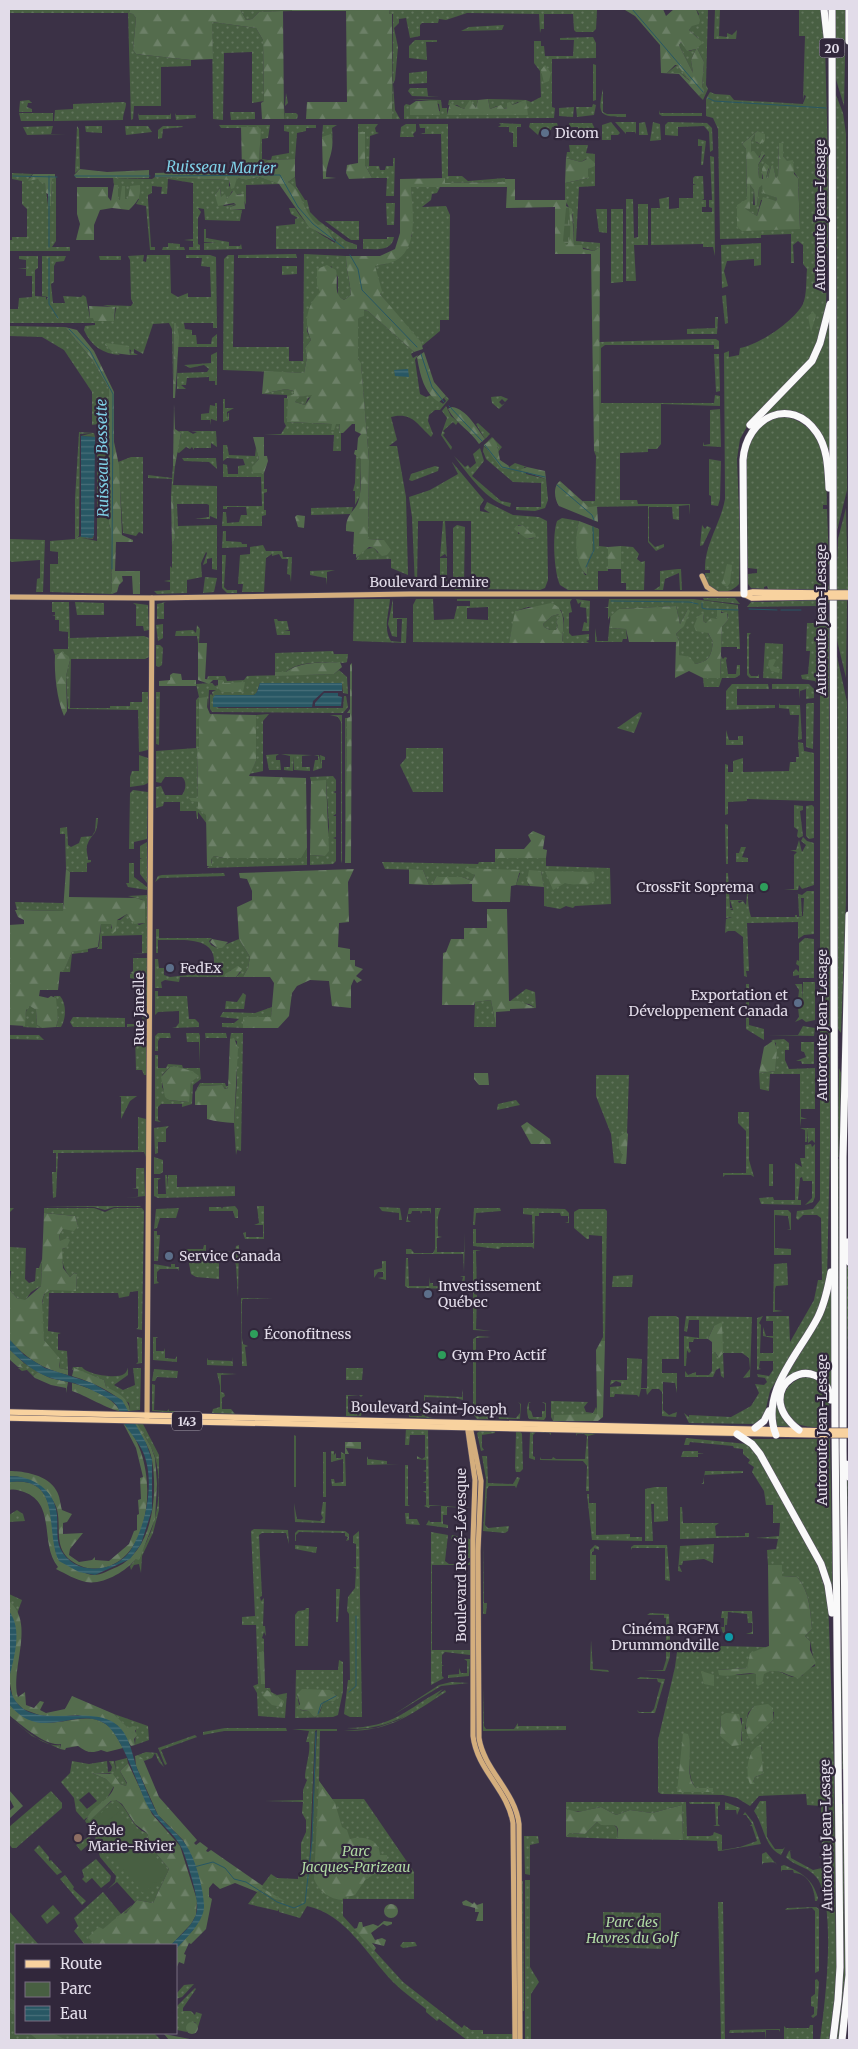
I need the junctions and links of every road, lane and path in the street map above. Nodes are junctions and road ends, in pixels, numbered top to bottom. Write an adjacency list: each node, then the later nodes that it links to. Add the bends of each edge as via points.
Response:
1 (824, 9): 5 (highway)
2 (832, 9): 5 (highway, Autoroute Jean-Lesage / 20)
3 (849, 9): 4 (highway, 20)
4 (849, 41)
5 (832, 88): 6 (highway, Autoroute Jean-Lesage / 20)
6 (833, 296): 7 (highway, via 822,339 812,361 744,435 740,451); 8 (highway, Autoroute Jean-Lesage / 20)
7 (742, 488): 8 (highway, via 744,450 752,429 774,416 787,414 799,418 814,429 823,446); 12 (highway)
8 (833, 529): 19 (highway, Autoroute Jean-Lesage / 20)
9 (702, 576): 11 (main road, via 708,588)
10 (849, 593): 13 (main road, Boulevard Lemire, bridge)
11 (721, 594): 12 (main road, Boulevard Lemire); 16 (main road, Boulevard Lemire)
12 (744, 594): 13 (main road, Boulevard Lemire)
13 (820, 595): 15 (main road, bridge)
14 (9, 597): 16 (main road, Boulevard Lemire)
15 (849, 597)
16 (152, 598): 24 (main road, Rue Janelle)
17 (849, 914): 18 (highway, Autoroute Jean-Lesage)
18 (843, 1215): 20 (highway); 35 (highway, Autoroute Jean-Lesage)
19 (834, 1252): 21 (highway, via 821,1310 776,1389); 26 (highway, Autoroute Jean-Lesage / 20)
20 (849, 1262)
21 (771, 1409): 28 (highway); 31 (highway)
22 (9, 1412): 23 (main road, Boulevard Saint-Joseph / 143)
23 (133, 1417): 24 (main road, Boulevard Saint-Joseph / 143); 25 (main road, Boulevard Saint-Joseph / 143, via 121,1420)
24 (147, 1417): 27 (main road, Boulevard Saint-Joseph / 143)
25 (9, 1418)
26 (835, 1422): 29 (highway, via 826,1383 816,1375 802,1374 786,1384 780,1401 785,1417); 39 (highway, Autoroute Jean-Lesage / 20)
27 (468, 1425): 28 (main road, Boulevard Saint-Joseph / 143); 33 (main road, Boulevard Saint-Joseph / 143); 40 (main road, Boulevard René-Lévesque, via 476,1480 473,1736 479,1758 505,1800 514,1823); 41 (main road, Boulevard René-Lévesque, via 481,1480 478,1735 484,1755 510,1798 519,1824)
28 (755, 1428): 31 (main road, Boulevard Saint-Joseph)
29 (799, 1430): 31 (main road, Boulevard Saint-Joseph); 32 (main road, Boulevard Saint-Joseph)
30 (849, 1431): 32 (main road, Boulevard Saint-Joseph, bridge)
31 (775, 1432): 32 (main road, Boulevard Saint-Joseph / 143); 33 (main road, Boulevard Saint-Joseph / 143)
32 (826, 1433): 34 (main road, Boulevard Saint-Joseph / 143, bridge)
33 (737, 1434): 39 (highway, via 760,1454 822,1568 829,1589)
34 (849, 1435)
35 (843, 1451): 36 (highway); 38 (highway, Autoroute Jean-Lesage)
36 (849, 1477)
37 (849, 1592): 38 (highway)
38 (845, 1630): 43 (highway, Autoroute Jean-Lesage, via 848,1978)
39 (836, 1656): 42 (highway, Autoroute Jean-Lesage / 20, via 840,1977)
40 (515, 2040)
41 (520, 2040)
42 (833, 2040)
43 (842, 2040)

